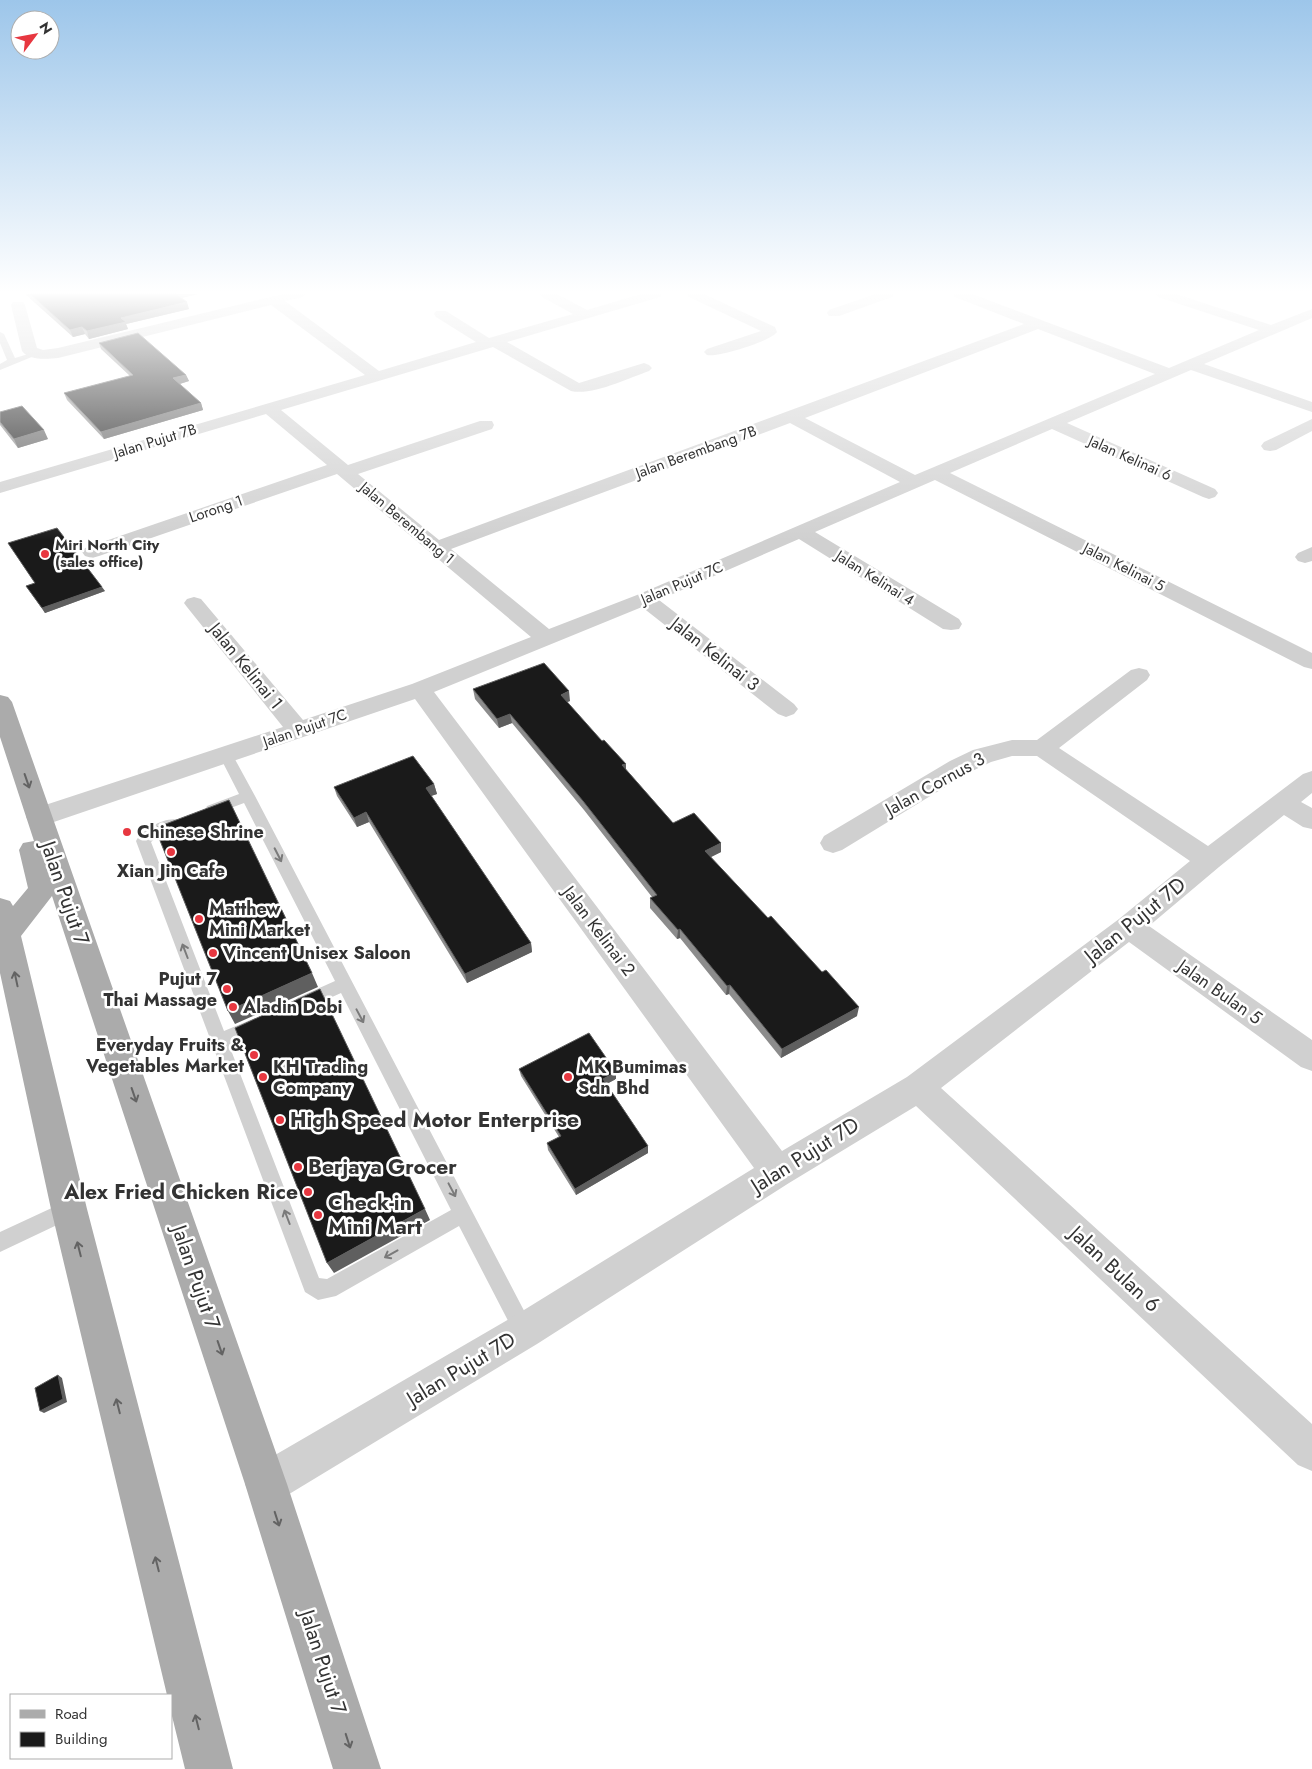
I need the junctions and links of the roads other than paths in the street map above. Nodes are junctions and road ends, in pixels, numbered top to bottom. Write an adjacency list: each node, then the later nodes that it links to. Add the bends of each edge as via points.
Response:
1 (374, 377): 8 (street, Jalan Pujut 7B)
2 (556, 377): 3 (street, via 577,388)
3 (618, 377)
4 (899, 377): 9 (street, Jalan Berembang 7B)
5 (1164, 377): 10 (street, Jalan Pujut 7C)
6 (1226, 377): 7 (street)
7 (1312, 407)
8 (268, 408): 14 (street, Jalan Berembang 1); 17 (street, Jalan Pujut 7B)
9 (791, 418): 16 (street); 20 (street, Jalan Berembang 7B)
10 (1052, 423): 15 (street, Jalan Pujut 7C); 18 (street, Jalan Kelinai 6)
11 (1312, 424): 13 (street)
12 (486, 425): 14 (street, Lorong 1)
13 (1270, 446)
14 (342, 470): 20 (street, Jalan Berembang 1); 21 (street, Lorong 1)
15 (936, 473): 16 (street, Jalan Pujut 7C); 26 (street, Jalan Kelinai 5)
16 (914, 482): 19 (street, Jalan Pujut 7C)
17 (0, 488)
18 (1209, 493)
19 (800, 531): 22 (street, Jalan Pujut 7C); 24 (street, Jalan Kelinai 4)
20 (436, 548): 25 (street, Jalan Berembang 1)
21 (92, 552)
22 (644, 600): 25 (street, Jalan Pujut 7C); 30 (street, Jalan Kelinai 3)
23 (194, 603): 31 (street, Jalan Kelinai 1)
24 (951, 624)
25 (546, 638): 28 (street, Jalan Pujut 7C)
26 (1312, 662)
27 (1139, 675): 32 (street)
28 (420, 689): 31 (street, Jalan Pujut 7C); 51 (street, Jalan Kelinai 2)
29 (0, 702): 38 (main road, Jalan Pujut 7, one-way to 38)
30 (786, 709)
31 (298, 729): 34 (street, Jalan Pujut 7C)
32 (1042, 748): 40 (street, Jalan Cornus 3, via 1012,748 982,756); 41 (street)
33 (0, 750): 42 (main road, via 43,886 40,894)
34 (226, 754): 36 (lane); 38 (street, Jalan Pujut 7C)
35 (1312, 780): 37 (street, Jalan Pujut 7D)
36 (248, 796): 44 (lane, one-way to 44); 48 (lane, one-way to 36, via 143,840 155,831)
37 (1284, 804): 39 (street); 41 (street, Jalan Pujut 7D)
38 (39, 817): 57 (main road, Jalan Pujut 7, one-way to 57)
39 (1312, 820)
40 (833, 843)
41 (1209, 860): 43 (street, Jalan Pujut 7D)
42 (1, 921): 46 (main road, one-way to 42)
43 (1129, 927): 49 (street, Jalan Bulan 5); 50 (street, Jalan Pujut 7D)
44 (344, 984): 45 (lane); 53 (lane, one-way to 53)
45 (290, 1008)
46 (13, 1016): 52 (main road)
47 (273, 1016): 48 (lane)
48 (220, 1041): 53 (lane, one-way to 48, via 329,1289 318,1290 312,1285)
49 (1312, 1057)
50 (918, 1087): 51 (street, Jalan Pujut 7D); 56 (street, Jalan Bulan 6)
51 (778, 1172): 55 (street, Jalan Pujut 7D)
52 (68, 1209): 54 (lane); 58 (main road, one-way to 52)
53 (464, 1213): 55 (lane)
54 (0, 1242)
55 (524, 1331): 57 (street, Jalan Pujut 7D)
56 (1312, 1451)
57 (266, 1484): 59 (main road, Jalan Pujut 7, one-way to 59)
58 (209, 1769)
59 (357, 1769)

